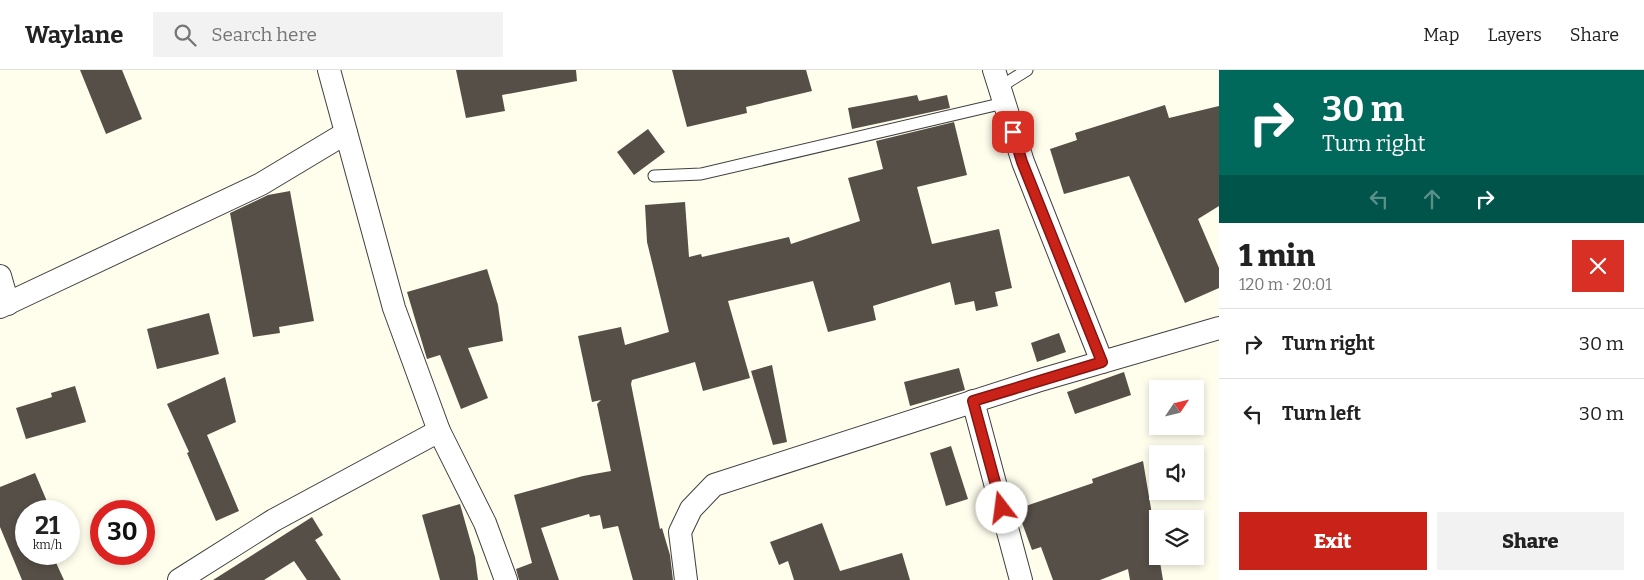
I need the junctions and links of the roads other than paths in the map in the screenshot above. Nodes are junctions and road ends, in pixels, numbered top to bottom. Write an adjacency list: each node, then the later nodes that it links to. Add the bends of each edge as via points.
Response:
1 (329, 70): 4 (street)
2 (1027, 70): 3 (lane)
3 (999, 87): 5 (lane, via 701,174); 9 (street, via 1022,162)
4 (346, 133): 7 (street, via 261,184); 11 (street, via 394,308)
5 (654, 176)
6 (0, 276): 7 (street)
7 (4, 306)
8 (1219, 328): 9 (street)
9 (1102, 362): 10 (street)
10 (973, 401): 14 (street, via 714,485 691,509 680,532); 15 (street)
11 (439, 430): 12 (street, via 274,520); 13 (street, via 485,523)
12 (179, 580)
13 (506, 580)
14 (686, 580)
15 (1021, 580)

